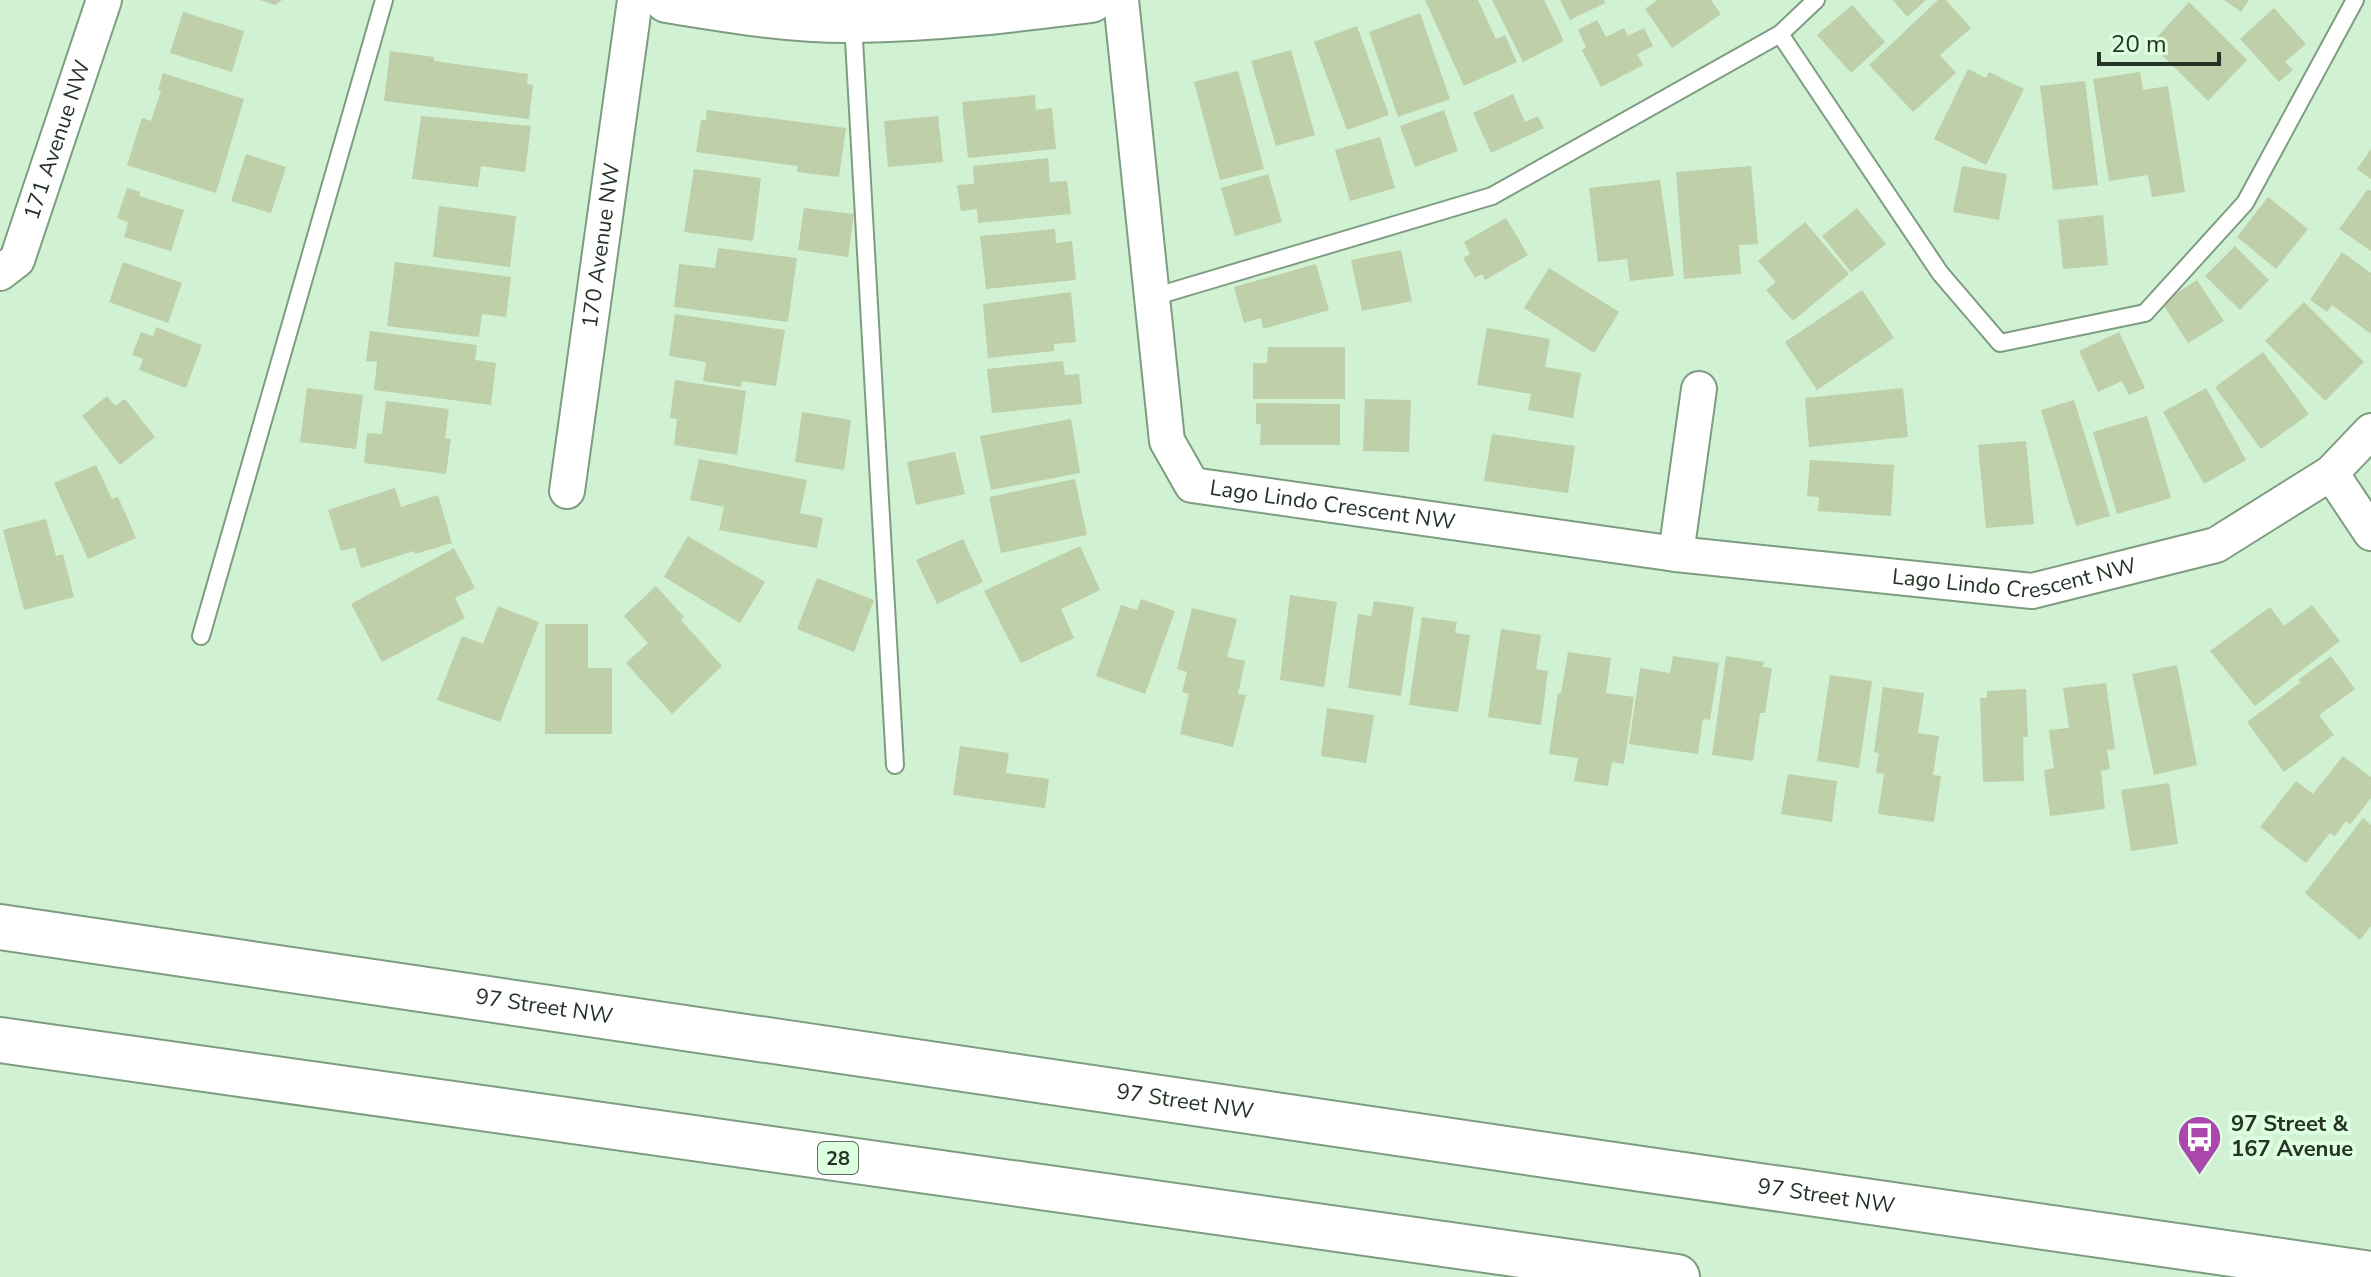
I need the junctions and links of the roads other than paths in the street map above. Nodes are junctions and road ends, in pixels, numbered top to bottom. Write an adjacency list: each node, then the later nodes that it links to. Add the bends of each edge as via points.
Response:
1 (104, 0): 11 (street, 171 Avenue NW, via 17,260)
2 (384, 0): 19 (lane)
3 (635, 0): 16 (street, 170 Avenue NW)
4 (667, 0): 9 (main road, via 763,15)
5 (1091, 0): 9 (main road)
6 (1121, 0): 12 (street, Lago Lindo Crescent NW)
7 (1816, 0): 10 (lane)
8 (2355, 0): 10 (lane, via 2245,203 2145,313 2000,343 1940,273)
9 (853, 20): 20 (lane)
10 (1780, 34): 12 (lane, via 1492,196)
11 (0, 273)
12 (1153, 297): 18 (street, Lago Lindo Crescent NW, via 1167,441 1192,485)
13 (1699, 389): 18 (street)
14 (2371, 431): 15 (street, Lago Lindo Crescent NW)
15 (2331, 473): 17 (street); 18 (street, Lago Lindo Crescent NW, via 2216,545 2032,591)
16 (567, 491)
17 (2371, 533)
18 (1676, 554)
19 (201, 636)
20 (895, 765)
21 (0, 927): 23 (main road, 97 Street NW)
22 (0, 1040): 24 (main road, 28)
23 (2371, 1274)
24 (1677, 1277)

